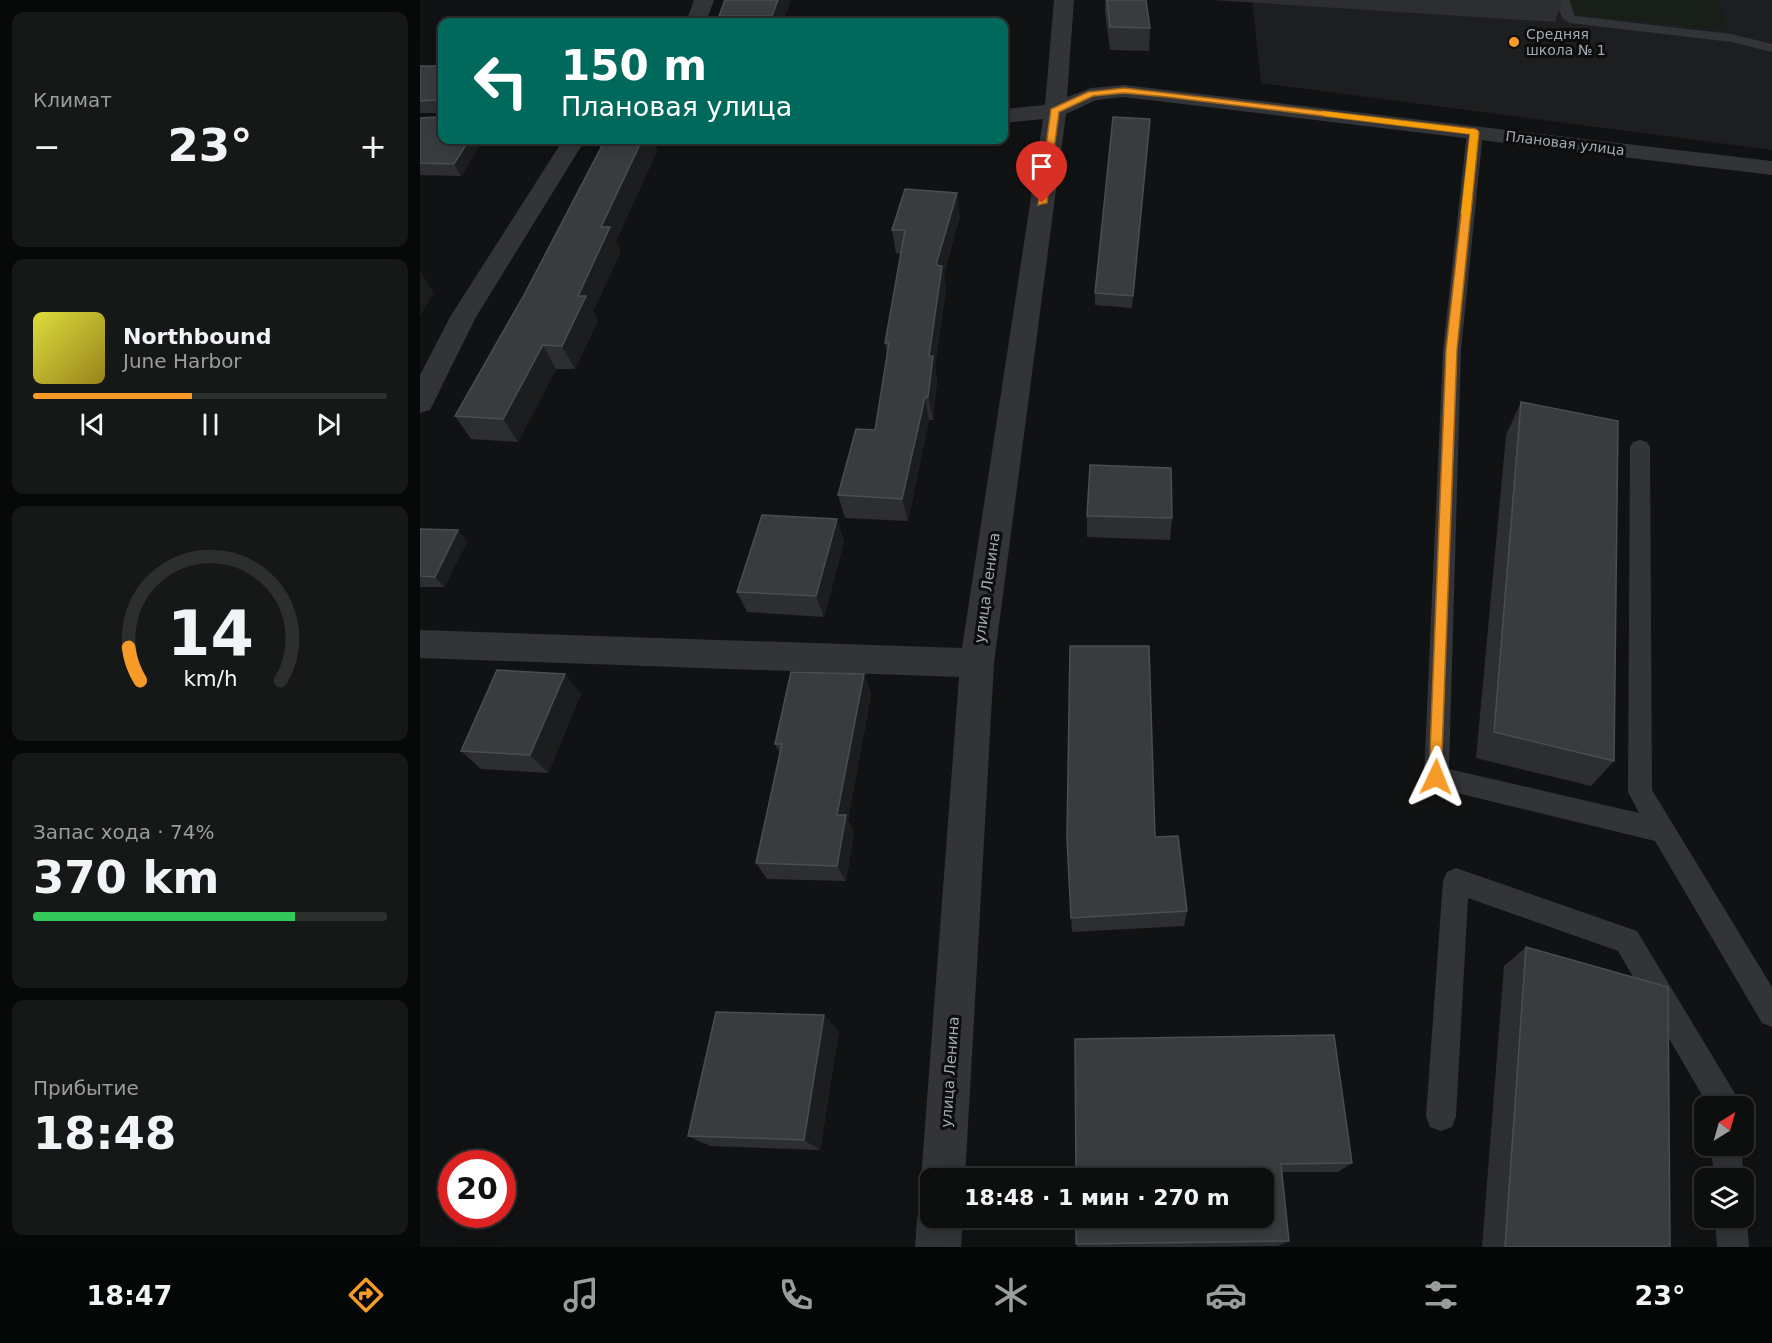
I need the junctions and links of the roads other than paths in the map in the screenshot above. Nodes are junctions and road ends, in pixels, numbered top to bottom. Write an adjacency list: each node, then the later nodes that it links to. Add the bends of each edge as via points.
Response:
1 (704, 0): 4 (street)
2 (1064, 0): 6 (street, улица Ленина)
3 (1562, 0): 5 (lane, via 1570,19 1731,38)
4 (697, 18)
5 (1772, 48)
6 (1055, 111): 7 (street, Плановая улица); 8 (street, Плановая улица, via 1091,94 1124,91); 14 (street, улица Ленина)
7 (1008, 116)
8 (1475, 132): 10 (street, Плановая улица); 15 (lane, via 1452,350 1436,777)
9 (571, 144): 11 (street, via 462,316)
10 (1772, 168)
11 (420, 403)
12 (1640, 447): 15 (lane, via 1640,792)
13 (420, 644): 14 (street)
14 (977, 663): 19 (street, улица Ленина)
15 (1663, 831): 16 (lane)
16 (1772, 1013)
17 (1720, 1096): 18 (lane, via 1627,940 1456,881)
18 (1441, 1116)
19 (944, 1168)
20 (939, 1228): 22 (street)
21 (1732, 1228): 23 (lane)
22 (938, 1247)
23 (1733, 1247)

